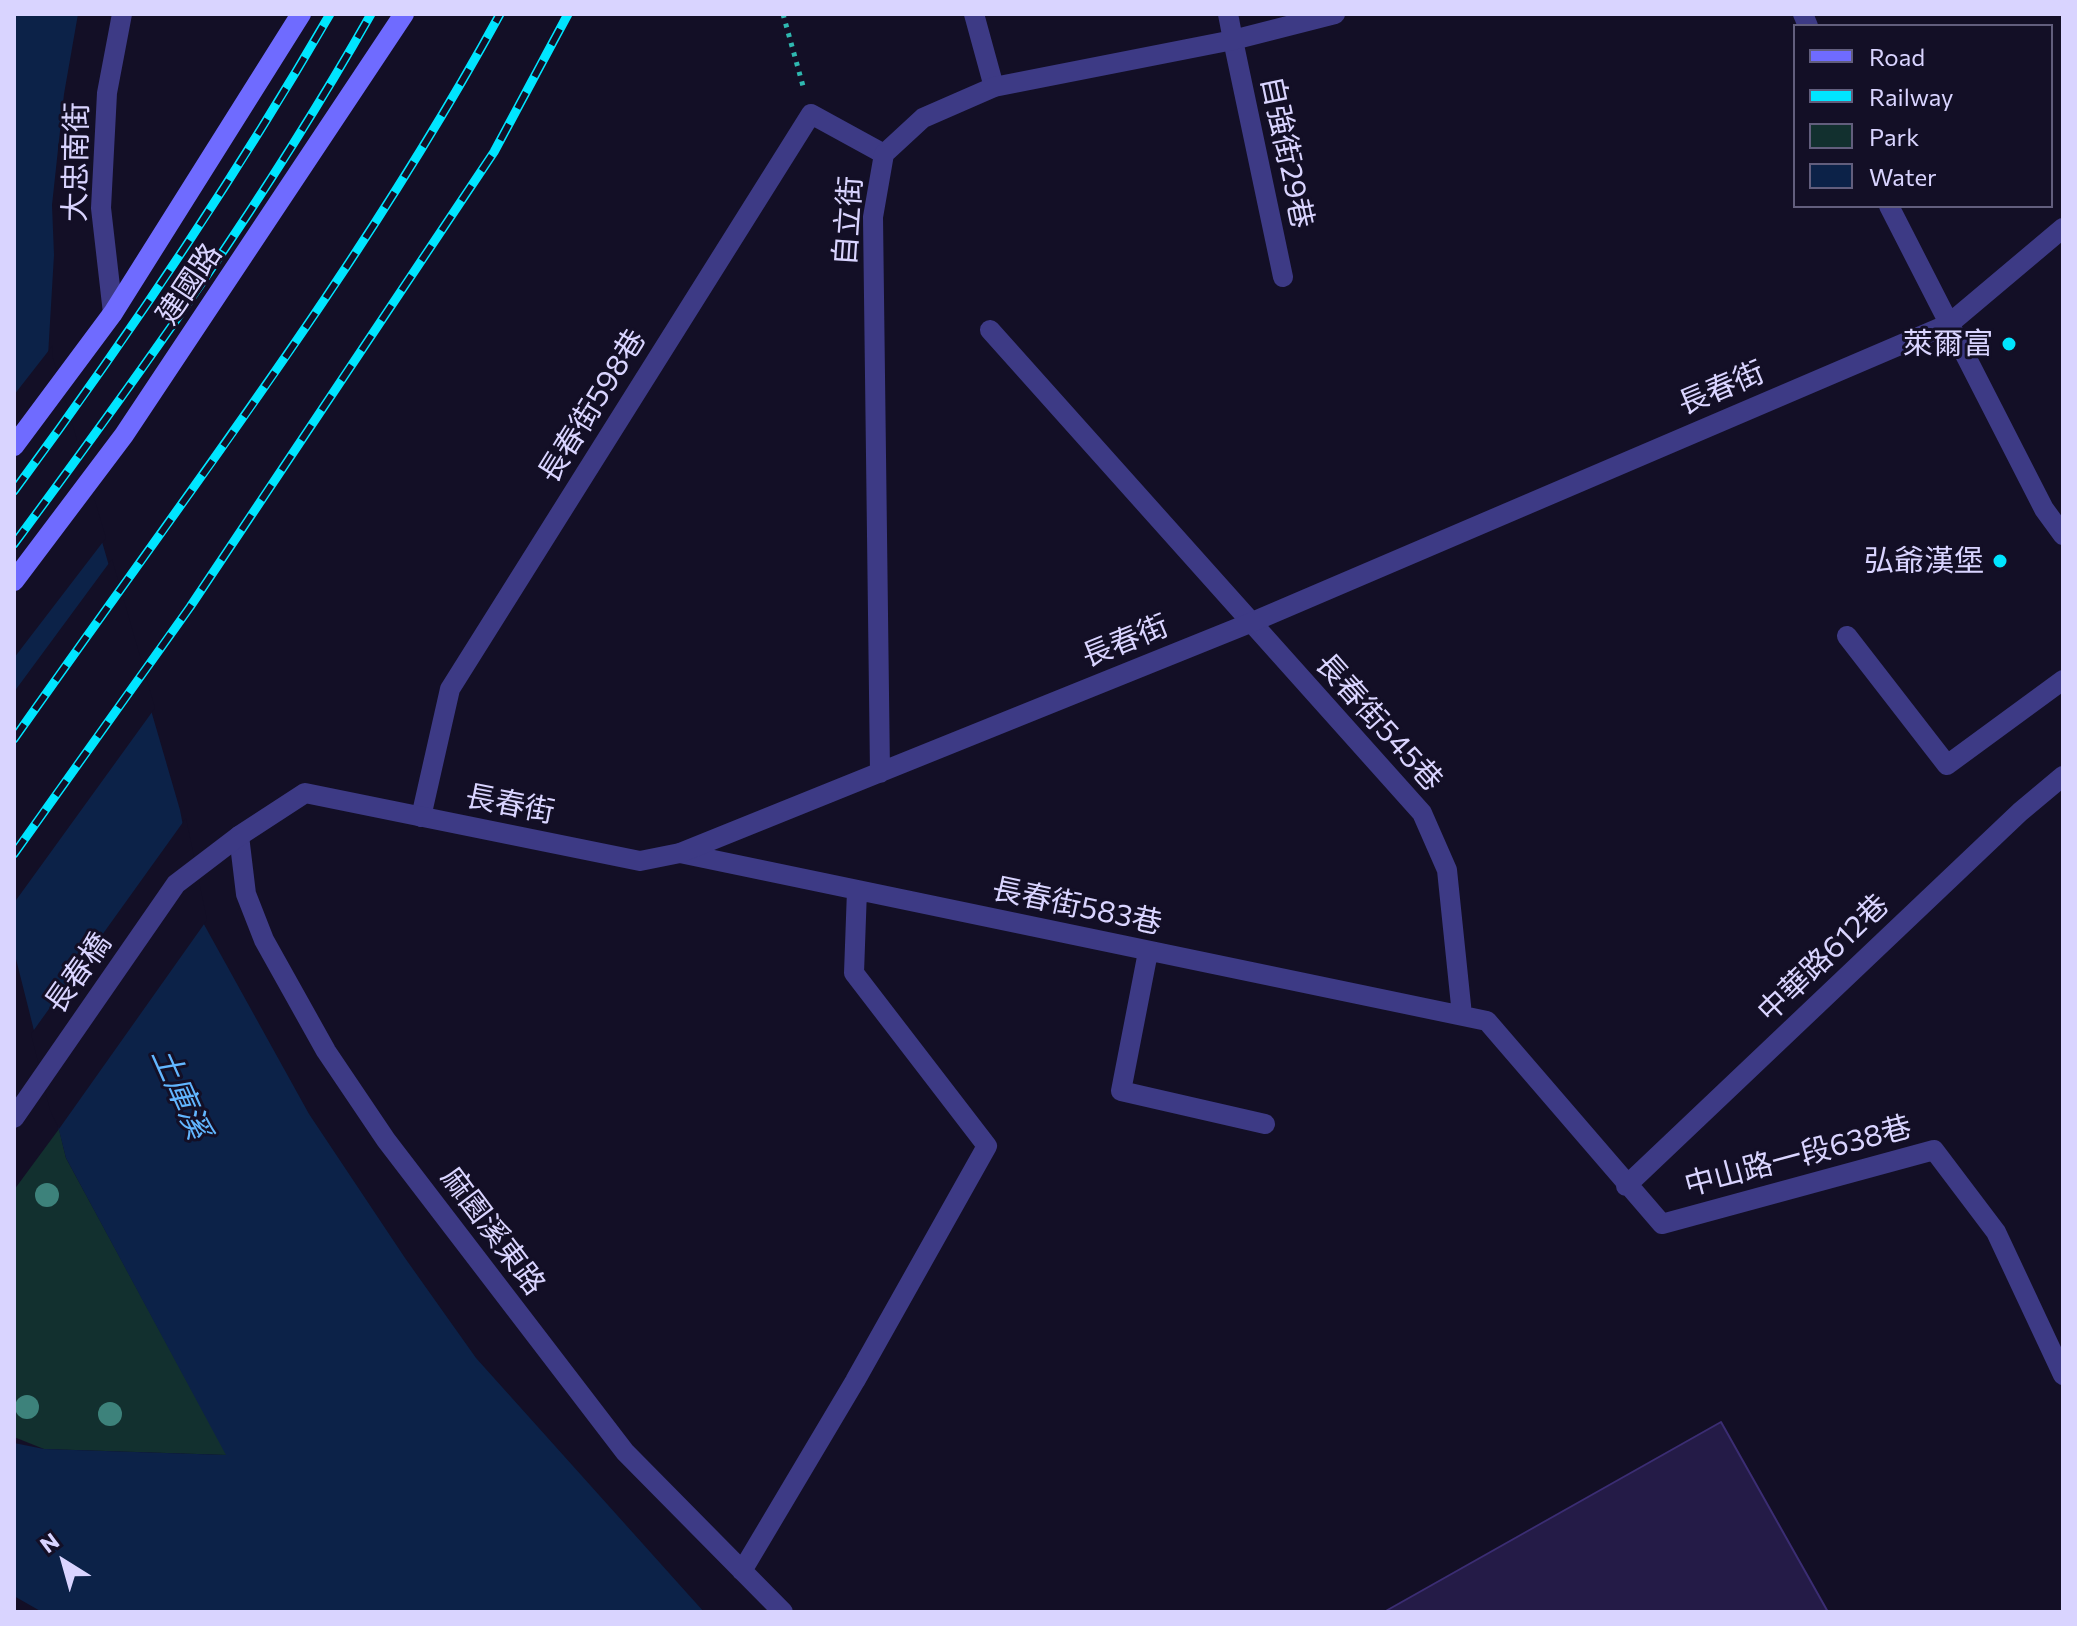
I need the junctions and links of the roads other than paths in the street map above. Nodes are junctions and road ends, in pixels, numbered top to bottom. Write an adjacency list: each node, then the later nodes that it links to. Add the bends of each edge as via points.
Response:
1 (122, 14): 13 (street, 大忠南街, via 107,93 101,208)
2 (301, 14): 13 (main road, 建國路)
3 (404, 14): 18 (main road, 建國路, via 124,435)
4 (974, 14): 8 (street)
5 (1228, 14): 7 (street, 自強街29巷)
6 (1335, 14): 7 (street, 自立街)
7 (1233, 40): 8 (street, 自立街); 12 (street, 自強街29巷)
8 (994, 87): 9 (street, 自立街, via 923,118)
9 (884, 154): 22 (street, 自立街, via 873,217); 24 (street, 長春街598巷, via 811,114 450,689)
10 (1890, 208): 14 (street)
11 (2063, 228): 14 (street, 長春街)
12 (1283, 277)
13 (113, 313): 16 (main road, 建國路)
14 (1949, 324): 17 (street, via 2044,509); 19 (street, 長春街)
15 (990, 330): 19 (street, 長春街545巷)
16 (14, 446)
17 (2063, 535)
18 (14, 581)
19 (1250, 623): 22 (street, 長春街); 30 (street, 長春街545巷, via 1422,813 1447,870)
20 (1847, 636): 21 (street, via 1947,765)
21 (2063, 680)
22 (880, 773): 26 (street, 長春街)
23 (2063, 776): 33 (street, 中華路612巷)
24 (421, 817): 25 (street, 長春街, via 305,793); 26 (street, 長春街, via 640,861)
25 (239, 836): 27 (street, 長春街); 35 (street, 麻園溪東路, via 246,894 264,940 326,1051 386,1140 625,1452)
26 (680, 853): 28 (street, 長春街583巷)
27 (176, 884): 31 (street, 長春橋)
28 (857, 890): 29 (street, 長春街583巷); 35 (street, via 854,973 987,1146)
29 (1148, 952): 30 (street, 長春街583巷); 32 (street, via 1121,1091)
30 (1462, 1015): 33 (street, 長春街583巷, via 1487,1021)
31 (14, 1118)
32 (1265, 1124)
33 (1626, 1186): 34 (street, 中山路一段638巷, via 1662,1224 1934,1150 1996,1232)
34 (2063, 1375)
35 (742, 1571): 36 (street, 麻園溪東路)
36 (783, 1612)

